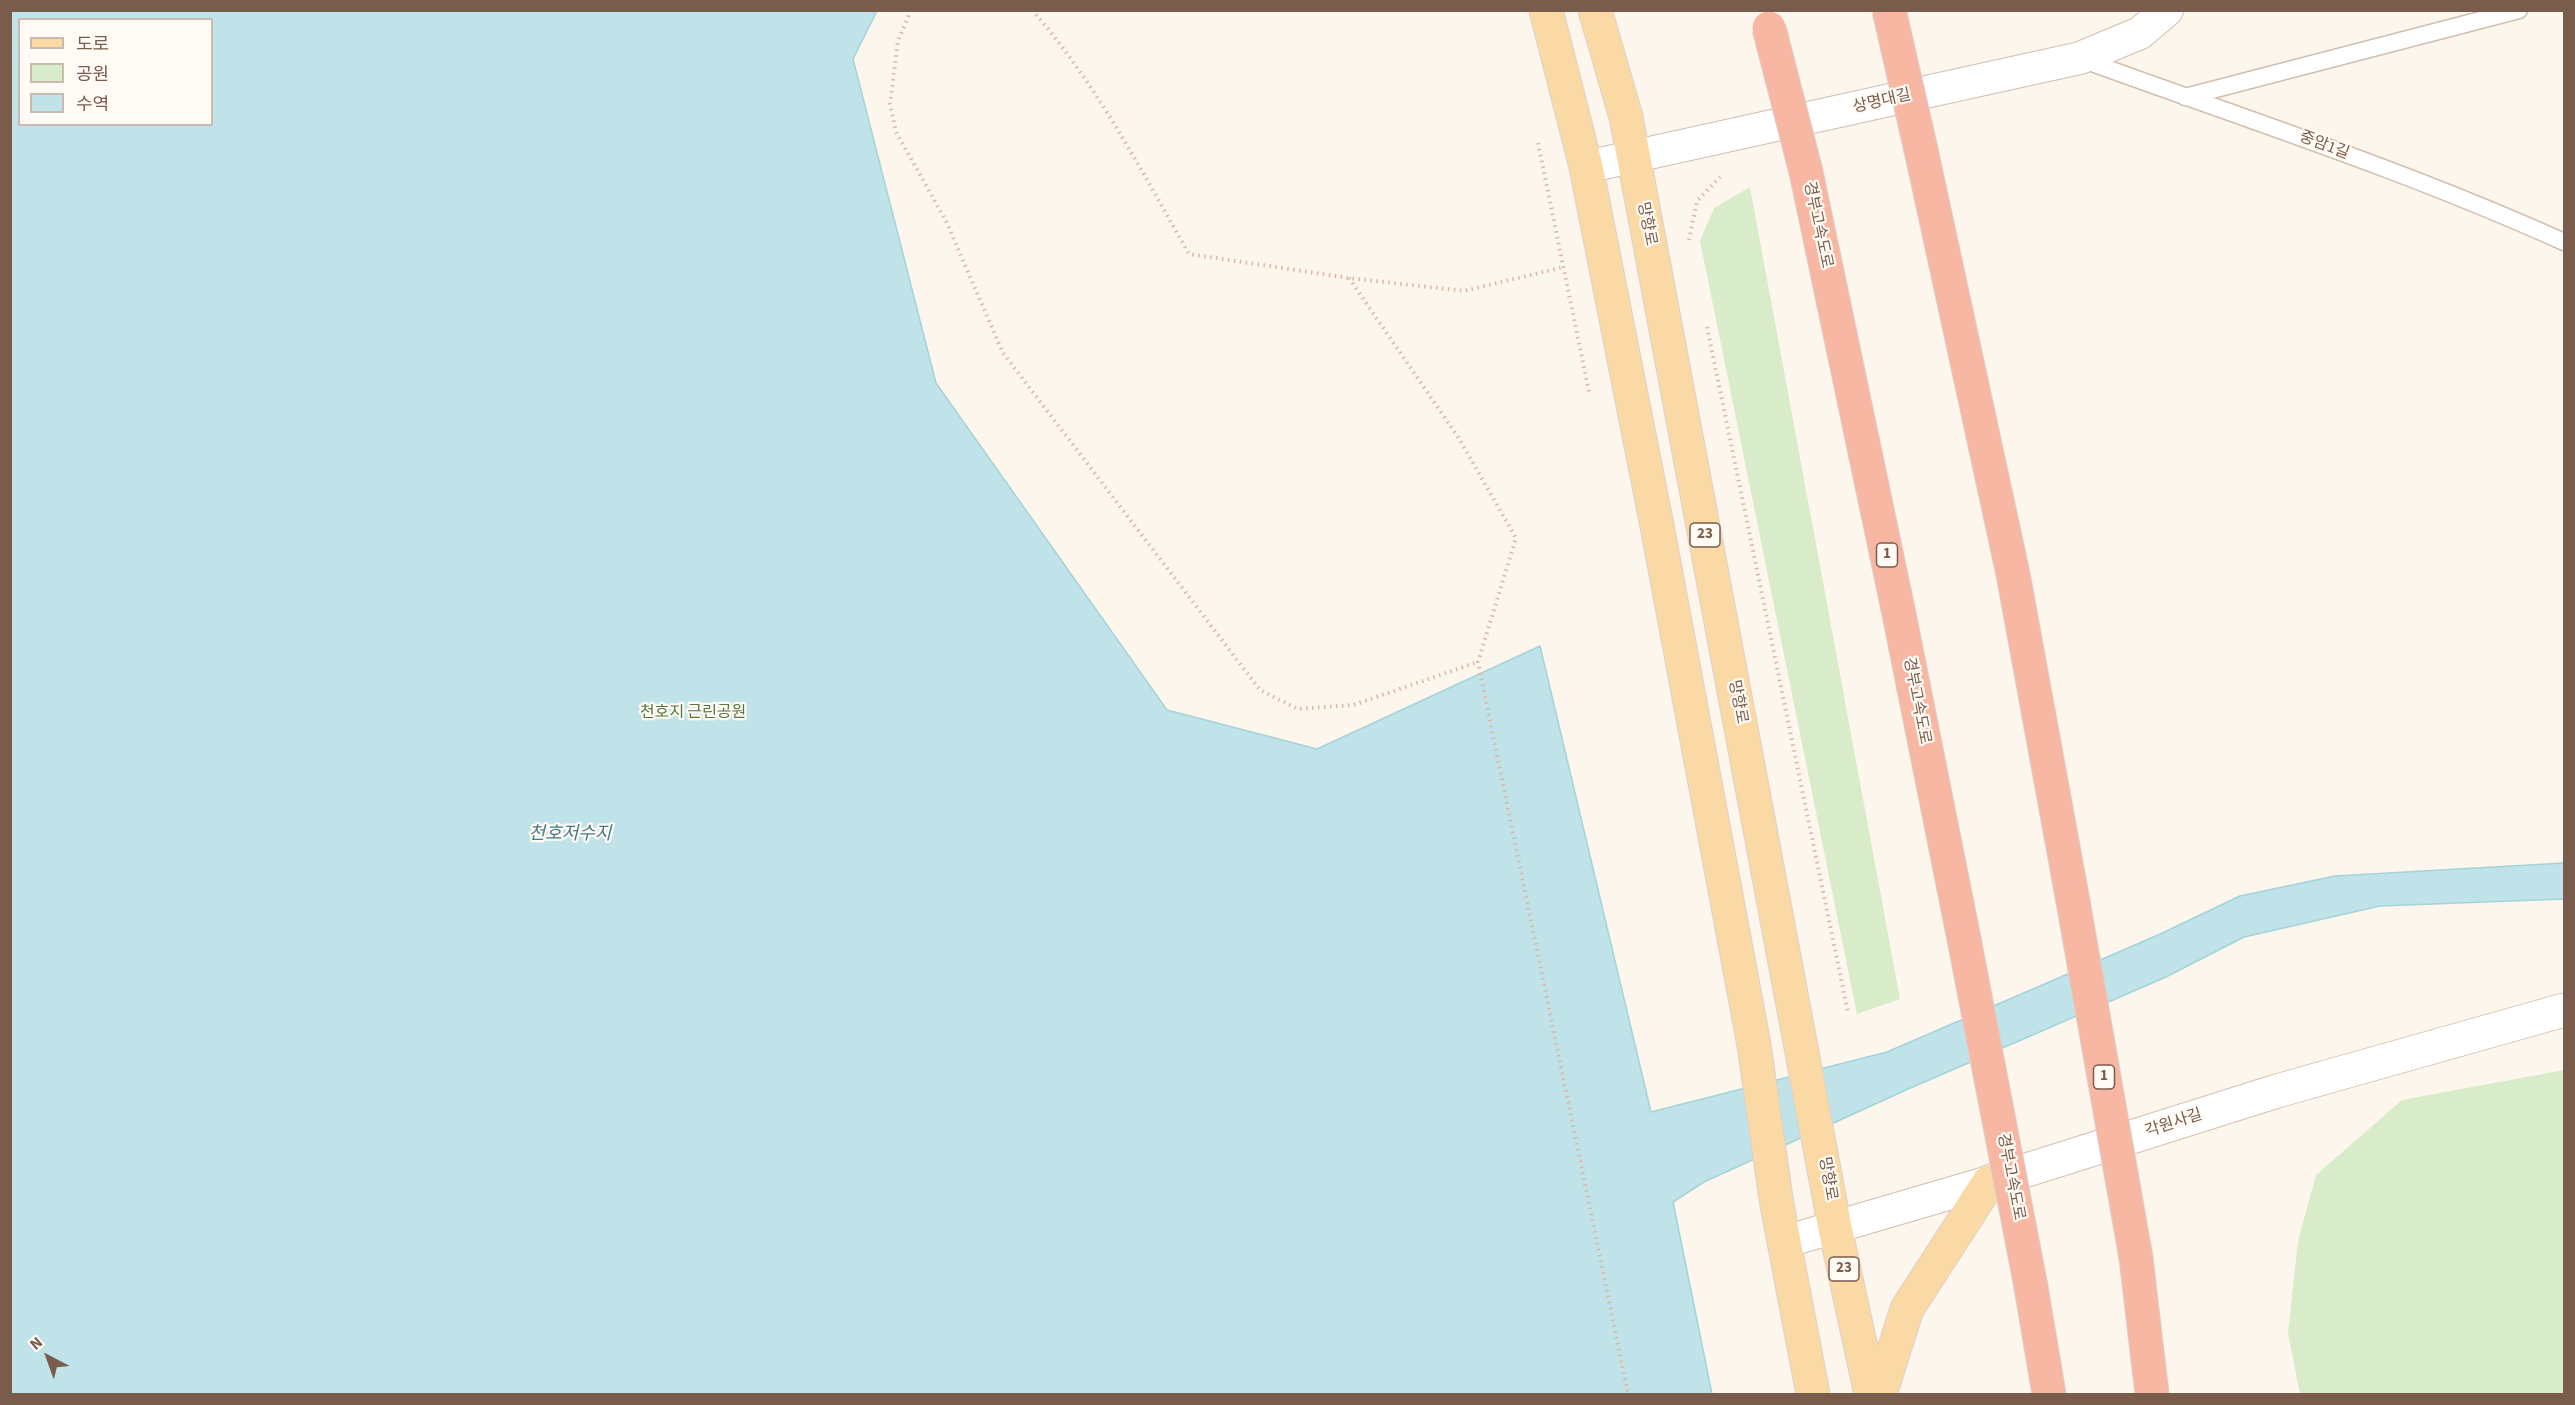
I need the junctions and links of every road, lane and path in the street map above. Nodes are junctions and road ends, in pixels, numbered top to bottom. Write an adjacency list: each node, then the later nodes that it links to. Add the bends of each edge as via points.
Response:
1 (911, 10): 21 (path, via 898,41 890,104 896,132 946,221 1003,353 1260,690 1298,709 1353,705)
2 (1032, 10): 18 (path, via 1070,56 1189,254)
3 (1546, 10): 13 (main road)
4 (1595, 10): 12 (main road, 망향로 / 23)
5 (1889, 10): 32 (highway, 1, bridge, via 2013,574 2136,1258)
6 (2168, 10): 9 (street, 상명대길, via 2140,33)
7 (2519, 10): 10 (lane)
8 (1767, 19): 31 (highway, 경부고속도로 / 1, bridge, via 1806,172 1894,591)
9 (2080, 58): 10 (lane, 중암1길); 12 (street, 상명대길)
10 (2185, 97): 16 (lane, 중암1길, via 2483,205)
11 (1537, 135): 17 (path)
12 (1634, 158): 13 (street, 상명대길); 25 (main road, 망향로 / 23)
13 (1586, 167): 26 (main road, via 1754,1045)
14 (1724, 172): 15 (path, via 1697,201)
15 (1689, 242)
16 (2565, 242)
17 (1564, 267): 18 (path, via 1464,291); 20 (path)
18 (1349, 278): 21 (path, via 1458,437 1516,538)
19 (1706, 323): 23 (path)
20 (1590, 394)
21 (1478, 662): 27 (path)
22 (2565, 1010): 24 (street, 각원사길, via 2277,1091)
23 (1848, 1013)
24 (1989, 1182): 25 (street, 각원사길); 30 (main road, via 1907,1309)
25 (1835, 1228): 26 (street, 각원사길); 29 (main road, 망향로 / 23)
26 (1784, 1242): 28 (main road)
27 (1628, 1395)
28 (1813, 1395)
29 (1871, 1395)
30 (1880, 1395)
31 (2049, 1395)
32 (2152, 1395)

